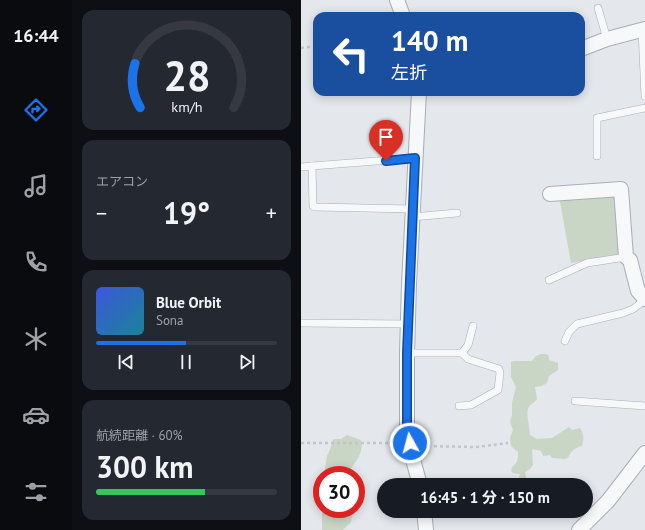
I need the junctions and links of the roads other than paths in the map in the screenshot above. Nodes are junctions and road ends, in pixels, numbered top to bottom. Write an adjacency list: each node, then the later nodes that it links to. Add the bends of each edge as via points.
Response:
1 (397, 0): 3 (street)
2 (598, 8): 5 (lane)
3 (402, 12)
4 (643, 30): 5 (street); 8 (lane)
5 (607, 39): 6 (street)
6 (585, 47)
7 (419, 96): 11 (street)
8 (645, 96)
9 (645, 108): 10 (lane, via 597,118)
10 (597, 156)
11 (415, 158): 12 (lane); 15 (street)
12 (312, 166): 13 (lane); 15 (lane, via 315,207)
13 (301, 167)
14 (550, 194): 17 (street, via 621,189)
15 (413, 213): 16 (lane); 21 (street)
16 (457, 214)
17 (626, 257): 18 (lane, via 587,263); 19 (street, via 630,260 638,291)
18 (549, 280)
19 (645, 300): 23 (lane, via 623,313 577,324)
20 (301, 323): 21 (lane)
21 (408, 324): 24 (street)
22 (473, 326): 25 (lane, via 468,346)
23 (565, 341)
24 (407, 353): 25 (lane); 30 (street, via 407,431)
25 (462, 353): 27 (lane, via 468,359 499,369 500,373 498,390 471,405)
26 (575, 401): 28 (lane)
27 (459, 406)
28 (645, 406)
29 (645, 453): 33 (street, via 608,501)
30 (418, 478)
31 (425, 518): 32 (street)
32 (426, 530)
33 (579, 530)

